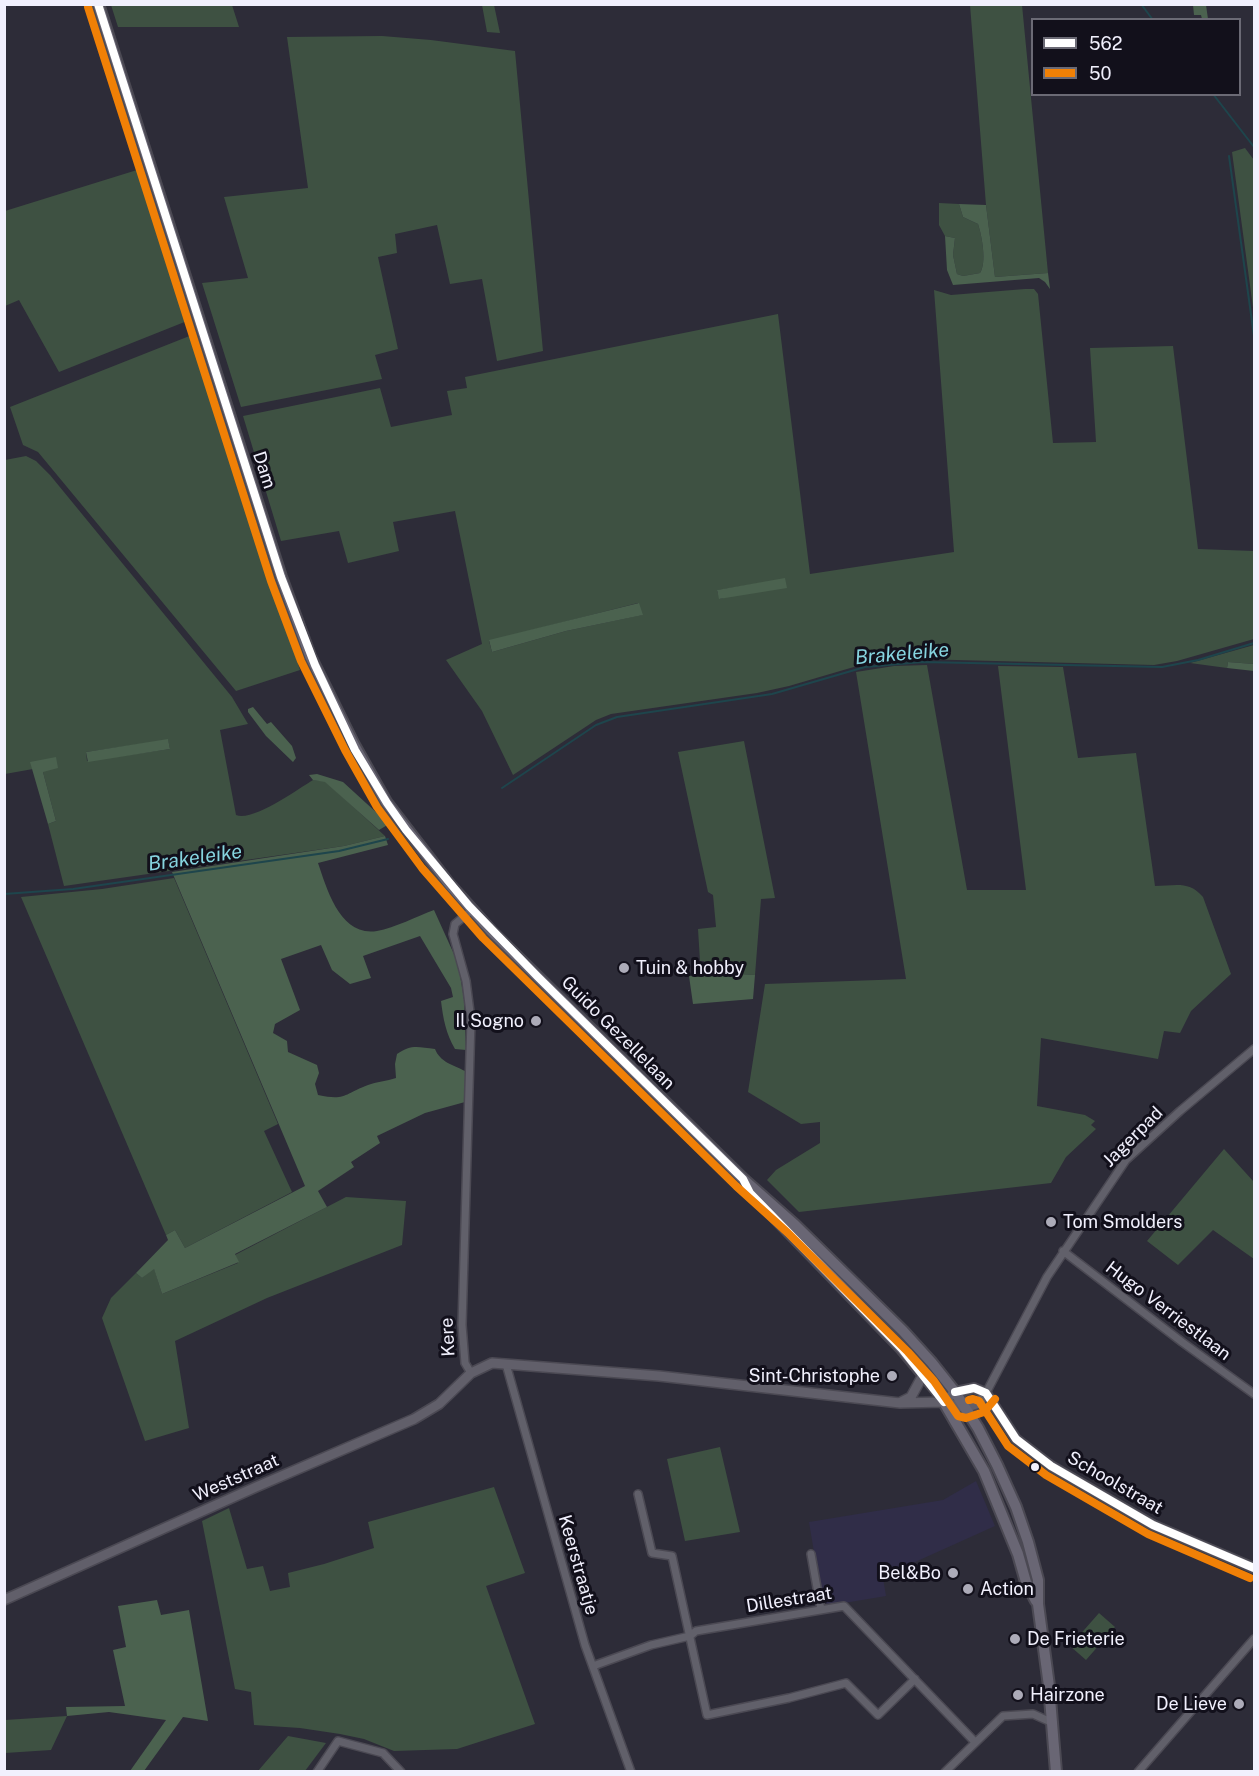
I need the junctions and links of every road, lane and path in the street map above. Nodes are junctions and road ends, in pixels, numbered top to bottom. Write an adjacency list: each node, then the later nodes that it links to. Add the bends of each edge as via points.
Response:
1 (98, 4): 2 (main road, Dam, via 281,577 310,656 387,802)
2 (472, 910): 5 (main road, Guido Gezellelaan); 7 (street, Kere, via 455,924 453,934 463,966 471,1020 462,1325 465,1363)
3 (1254, 1049): 4 (street, Jagerpad, via 1126,1160)
4 (1064, 1251): 10 (street, Jagerpad); 11 (street, Hugo Verriestlaan)
5 (870, 1308): 8 (main road, Guido Gezellelaan); 9 (main road, Guido Gezellelaan, via 916,1345)
6 (506, 1364): 7 (street, Kere, via 492,1363); 13 (street, Kere, via 659,1376); 23 (street, Keerstraatje)
7 (471, 1373): 18 (street, Weststraat, via 421,1416)
8 (923, 1375): 12 (main road, Guido Gezellelaan); 13 (street, via 911,1397)
9 (955, 1392): 10 (street, via 974,1388); 12 (street); 14 (main road, Guido Gezellelaan)
10 (986, 1393): 14 (street, via 979,1403); 17 (street, Schoolstraat, via 1016,1439 1051,1466 1154,1524)
11 (1254, 1394)
12 (944, 1402): 13 (street, Kere); 14 (street, Kere); 19 (main road, Guido Gezellelaan, via 984,1471)
13 (900, 1403)
14 (965, 1408): 19 (main road, Guido Gezellelaan, via 1016,1507 1038,1580)
15 (638, 1494): 21 (street, via 652,1553 672,1556)
16 (811, 1554): 20 (street)
17 (1254, 1568)
18 (4, 1600)
19 (1038, 1604): 25 (main road)
20 (821, 1610): 21 (street, Dillestraat, via 696,1631); 24 (street, Dillestraat, via 844,1606)
21 (690, 1636): 23 (street, Dillestraat); 24 (street, via 707,1715 846,1683 878,1716)
22 (1254, 1639): 32 (street)
23 (593, 1666): 29 (street, Keerstraatje)
24 (915, 1679): 26 (street, Dillestraat)
25 (1053, 1723): 26 (street, via 1033,1714 1003,1716); 31 (main road)
26 (975, 1742): 30 (street)
27 (317, 1772): 28 (street, via 338,1741 383,1753)
28 (401, 1772)
29 (631, 1772)
30 (945, 1772)
31 (1056, 1772)
32 (1138, 1772)

